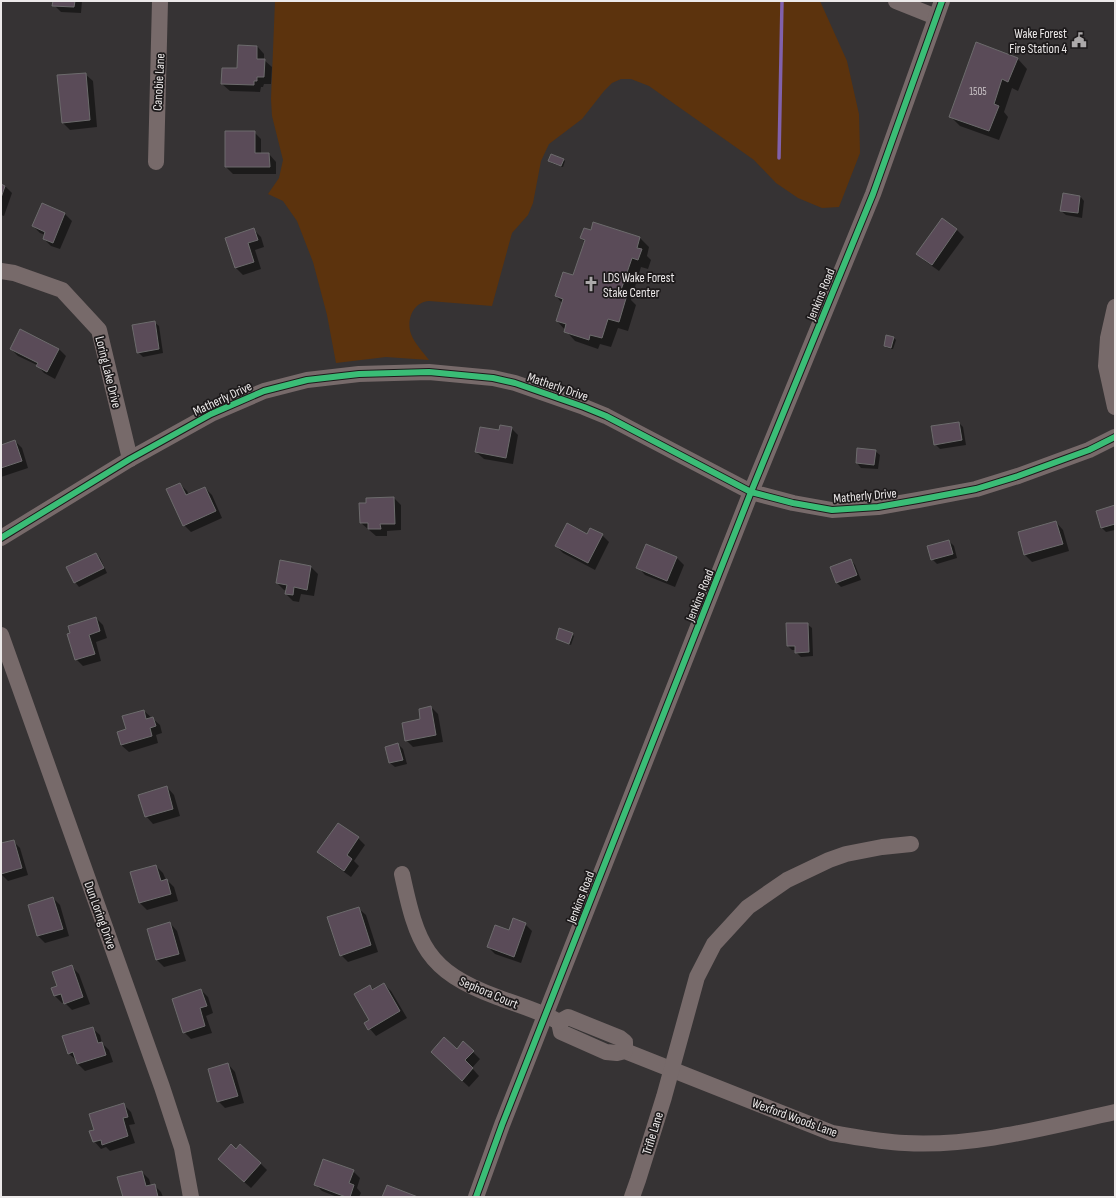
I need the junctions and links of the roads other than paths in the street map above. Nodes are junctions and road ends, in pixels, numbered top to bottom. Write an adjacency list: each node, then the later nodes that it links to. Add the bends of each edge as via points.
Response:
1 (160, 1): 5 (street, Canobie Lane)
2 (896, 1): 4 (street)
3 (942, 1): 4 (street, Jenkins Road)
4 (936, 17): 11 (street, Jenkins Road, via 872,194)
5 (156, 162)
6 (1, 271): 10 (street, Loring Lake Drive, via 62,290 99,330)
7 (1115, 307): 8 (street, via 1108,338 1106,366)
8 (1115, 407)
9 (1115, 437): 11 (street, Matherly Drive, via 1089,450 976,489 878,507 832,510)
10 (130, 459): 11 (street, Matherly Drive, via 211,414 264,391 307,380 359,374 429,372 493,378 584,407); 12 (street, Matherly Drive)
11 (751, 492): 16 (street, Jenkins Road)
12 (1, 538)
13 (1, 635): 19 (street, Dun Loring Drive, via 162,1087 182,1148)
14 (911, 844): 17 (street, Trifle Lane, via 846,854 829,860 787,880 748,907 714,944 697,978)
15 (402, 874): 16 (street, Sephora Court, via 418,936 440,966 473,987)
16 (553, 1019): 17 (street, Wexford Woods Lane, via 568,1017 620,1038 625,1042 625,1051); 20 (street, Jenkins Road, via 502,1125)
17 (671, 1069): 18 (street, Wexford Woods Lane, via 832,1132 904,1143 952,1142 996,1137); 21 (street, Trifle Lane)
18 (1115, 1112)
19 (191, 1197)
20 (476, 1197)
21 (632, 1197)

